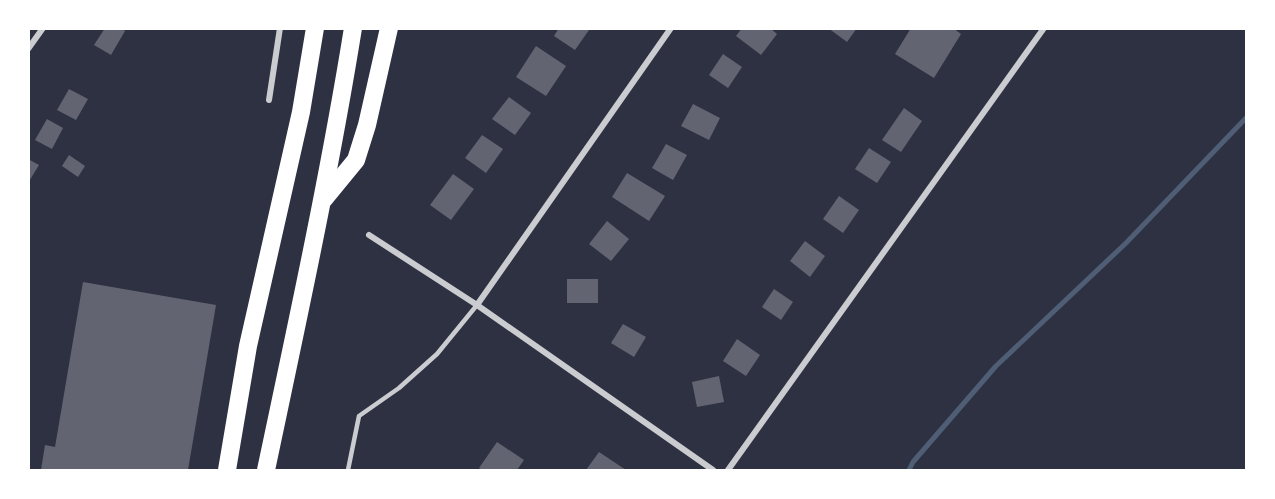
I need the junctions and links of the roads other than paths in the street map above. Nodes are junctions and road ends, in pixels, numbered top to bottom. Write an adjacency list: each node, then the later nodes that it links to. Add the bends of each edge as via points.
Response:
1 (43, 28): 8 (street)
2 (280, 28): 9 (street)
3 (315, 28): 13 (highway, via 301,112 248,346)
4 (353, 28): 10 (highway)
5 (389, 28): 10 (highway, via 356,160)
6 (671, 28): 12 (street)
7 (1044, 28): 17 (street)
8 (28, 49)
9 (269, 100)
10 (322, 201): 14 (highway)
11 (369, 235): 12 (street)
12 (477, 305): 15 (lane, via 437,354 359,416); 16 (street)
13 (226, 471)
14 (266, 471)
15 (348, 471)
16 (713, 471)
17 (728, 471)

